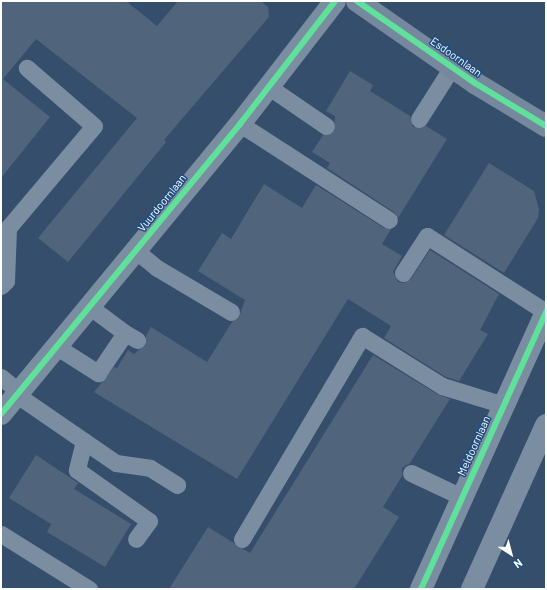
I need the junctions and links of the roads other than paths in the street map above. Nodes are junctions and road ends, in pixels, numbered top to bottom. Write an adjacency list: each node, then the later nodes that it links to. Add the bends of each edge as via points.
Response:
1 (335, 1): 5 (street, Vuurdoornlaan)
2 (357, 1): 3 (street, Esdoornlaan)
3 (452, 67): 6 (lane); 9 (street, Esdoornlaan)
4 (27, 68): 13 (lane, via 94,126 8,228 6,281)
5 (269, 87): 7 (street, Vuurdoornlaan); 8 (lane)
6 (419, 119)
7 (240, 124): 10 (lane); 11 (street, Vuurdoornlaan)
8 (326, 126)
9 (546, 126)
10 (389, 220)
11 (136, 250): 14 (street, Vuurdoornlaan); 15 (lane, via 157,268)
12 (403, 273): 16 (lane, via 427,236)
13 (1, 286)
14 (90, 307): 17 (street, Vuurdoornlaan); 17 (lane, via 131,336 98,373)
15 (230, 312)
16 (546, 312): 20 (street, Meidoornlaan)
17 (57, 347): 19 (street, Vuurdoornlaan)
18 (1, 377): 19 (lane)
19 (18, 394): 21 (street, Vuurdoornlaan); 23 (lane)
20 (504, 405): 26 (street, Meidoornlaan); 28 (lane, via 442,386 362,336)
21 (1, 414)
22 (546, 424): 32 (street)
23 (84, 441): 25 (lane, via 116,463 150,468); 29 (lane, via 77,470 149,521)
24 (411, 473): 26 (lane)
25 (177, 485)
26 (462, 497): 31 (street, Meidoornlaan)
27 (1, 534): 30 (lane)
28 (242, 539)
29 (136, 540)
30 (89, 589)
31 (421, 589)
32 (472, 589)

